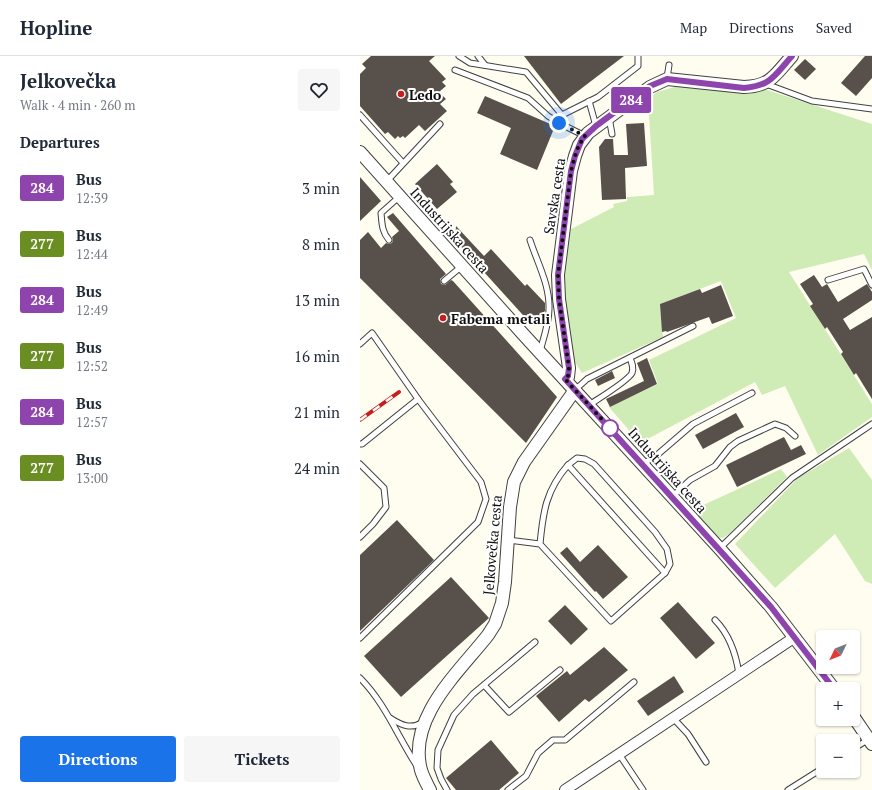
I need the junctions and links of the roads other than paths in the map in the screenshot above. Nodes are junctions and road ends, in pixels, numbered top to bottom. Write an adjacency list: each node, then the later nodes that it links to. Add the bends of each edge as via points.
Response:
1 (458, 56): 5 (lane, via 470,63)
2 (478, 56): 5 (lane)
3 (638, 56): 10 (lane, via 638,66)
4 (792, 56): 9 (street)
5 (485, 65): 10 (lane, via 526,72 562,115)
6 (669, 65): 8 (lane)
7 (455, 70): 17 (lane, via 528,98 548,116)
8 (667, 79): 9 (street, via 744,88); 13 (street, Savska cesta, via 650,86)
9 (766, 84): 11 (lane, via 812,101)
10 (589, 101): 15 (lane)
11 (872, 109)
12 (360, 116): 19 (lane)
13 (609, 117): 15 (street, Savska cesta); 16 (lane)
14 (440, 124): 19 (lane)
15 (596, 126): 17 (street, Savska cesta)
16 (612, 134)
17 (585, 136): 32 (street, Savska cesta, via 572,166 558,264 559,299 569,368)
18 (360, 152): 20 (street, Industrijska cesta)
19 (403, 163): 20 (lane)
20 (386, 182): 21 (street, Industrijska cesta)
21 (399, 196): 22 (lane, via 381,214 382,227); 24 (street, Industrijska cesta)
22 (389, 240)
23 (530, 240): 30 (lane, via 548,291 548,323)
24 (462, 266): 26 (lane); 30 (street, Industrijska cesta)
25 (828, 280): 27 (lane, via 864,269)
26 (444, 282)
27 (872, 285)
28 (693, 326): 31 (lane)
29 (360, 344): 35 (lane, via 372,333)
30 (540, 352): 32 (street, Industrijska cesta)
31 (630, 358): 33 (lane, via 587,380); 36 (lane, via 632,374)
32 (565, 379): 33 (street, Industrijska cesta)
33 (575, 390): 36 (street, Industrijska cesta); 45 (street, Jelkovečka cesta, via 518,474 511,498)
34 (752, 393): 41 (lane, via 693,424 657,455)
35 (418, 399): 39 (lane); 51 (lane, via 480,482 486,499 478,522)
36 (589, 405): 41 (street, Industrijska cesta)
37 (872, 424): 47 (lane, via 792,478)
38 (795, 436): 43 (lane, via 786,428 774,424 738,441 715,466 690,480)
39 (360, 444)
40 (360, 464): 44 (lane, via 384,488 386,507)
41 (642, 464): 43 (street, Industrijska cesta)
42 (568, 465): 46 (lane, via 548,498 543,515); 48 (lane); 48 (lane, via 577,458 594,464 667,549 670,564)
43 (672, 497): 47 (street, Industrijska cesta)
44 (360, 537)
45 (508, 540): 46 (lane); 61 (street, Jelkovečka cesta, via 502,603 495,624 432,706)
46 (540, 544): 48 (lane, via 611,621)
47 (720, 549): 50 (street, Industrijska cesta)
48 (665, 573)
49 (715, 620): 54 (lane, via 723,628 732,647)
50 (795, 637): 54 (street); 57 (street, Industrijska cesta)
51 (360, 638)
52 (535, 642): 58 (lane)
53 (560, 670): 58 (lane, via 508,712)
54 (739, 674): 60 (street)
55 (360, 678): 59 (lane)
56 (634, 682): 71 (lane, via 565,740 553,740 538,753 526,776)
57 (829, 682)
58 (484, 685): 70 (lane, via 454,715 438,750 437,768)
59 (390, 717): 61 (lane, via 405,726 419,724); 67 (lane)
60 (673, 718): 65 (street); 66 (lane, via 688,734)
61 (425, 720): 67 (street, Jelkovečka cesta, via 418,747)
62 (860, 725): 63 (street)
63 (871, 740): 64 (lane)
64 (860, 746)
65 (619, 754): 72 (street); 73 (lane)
66 (706, 762)
67 (421, 772): 69 (street, Jelkovečka cesta)
68 (816, 772): 74 (lane)
69 (430, 790)
70 (447, 790)
71 (508, 790)
72 (565, 790)
73 (643, 790)
74 (788, 790)

